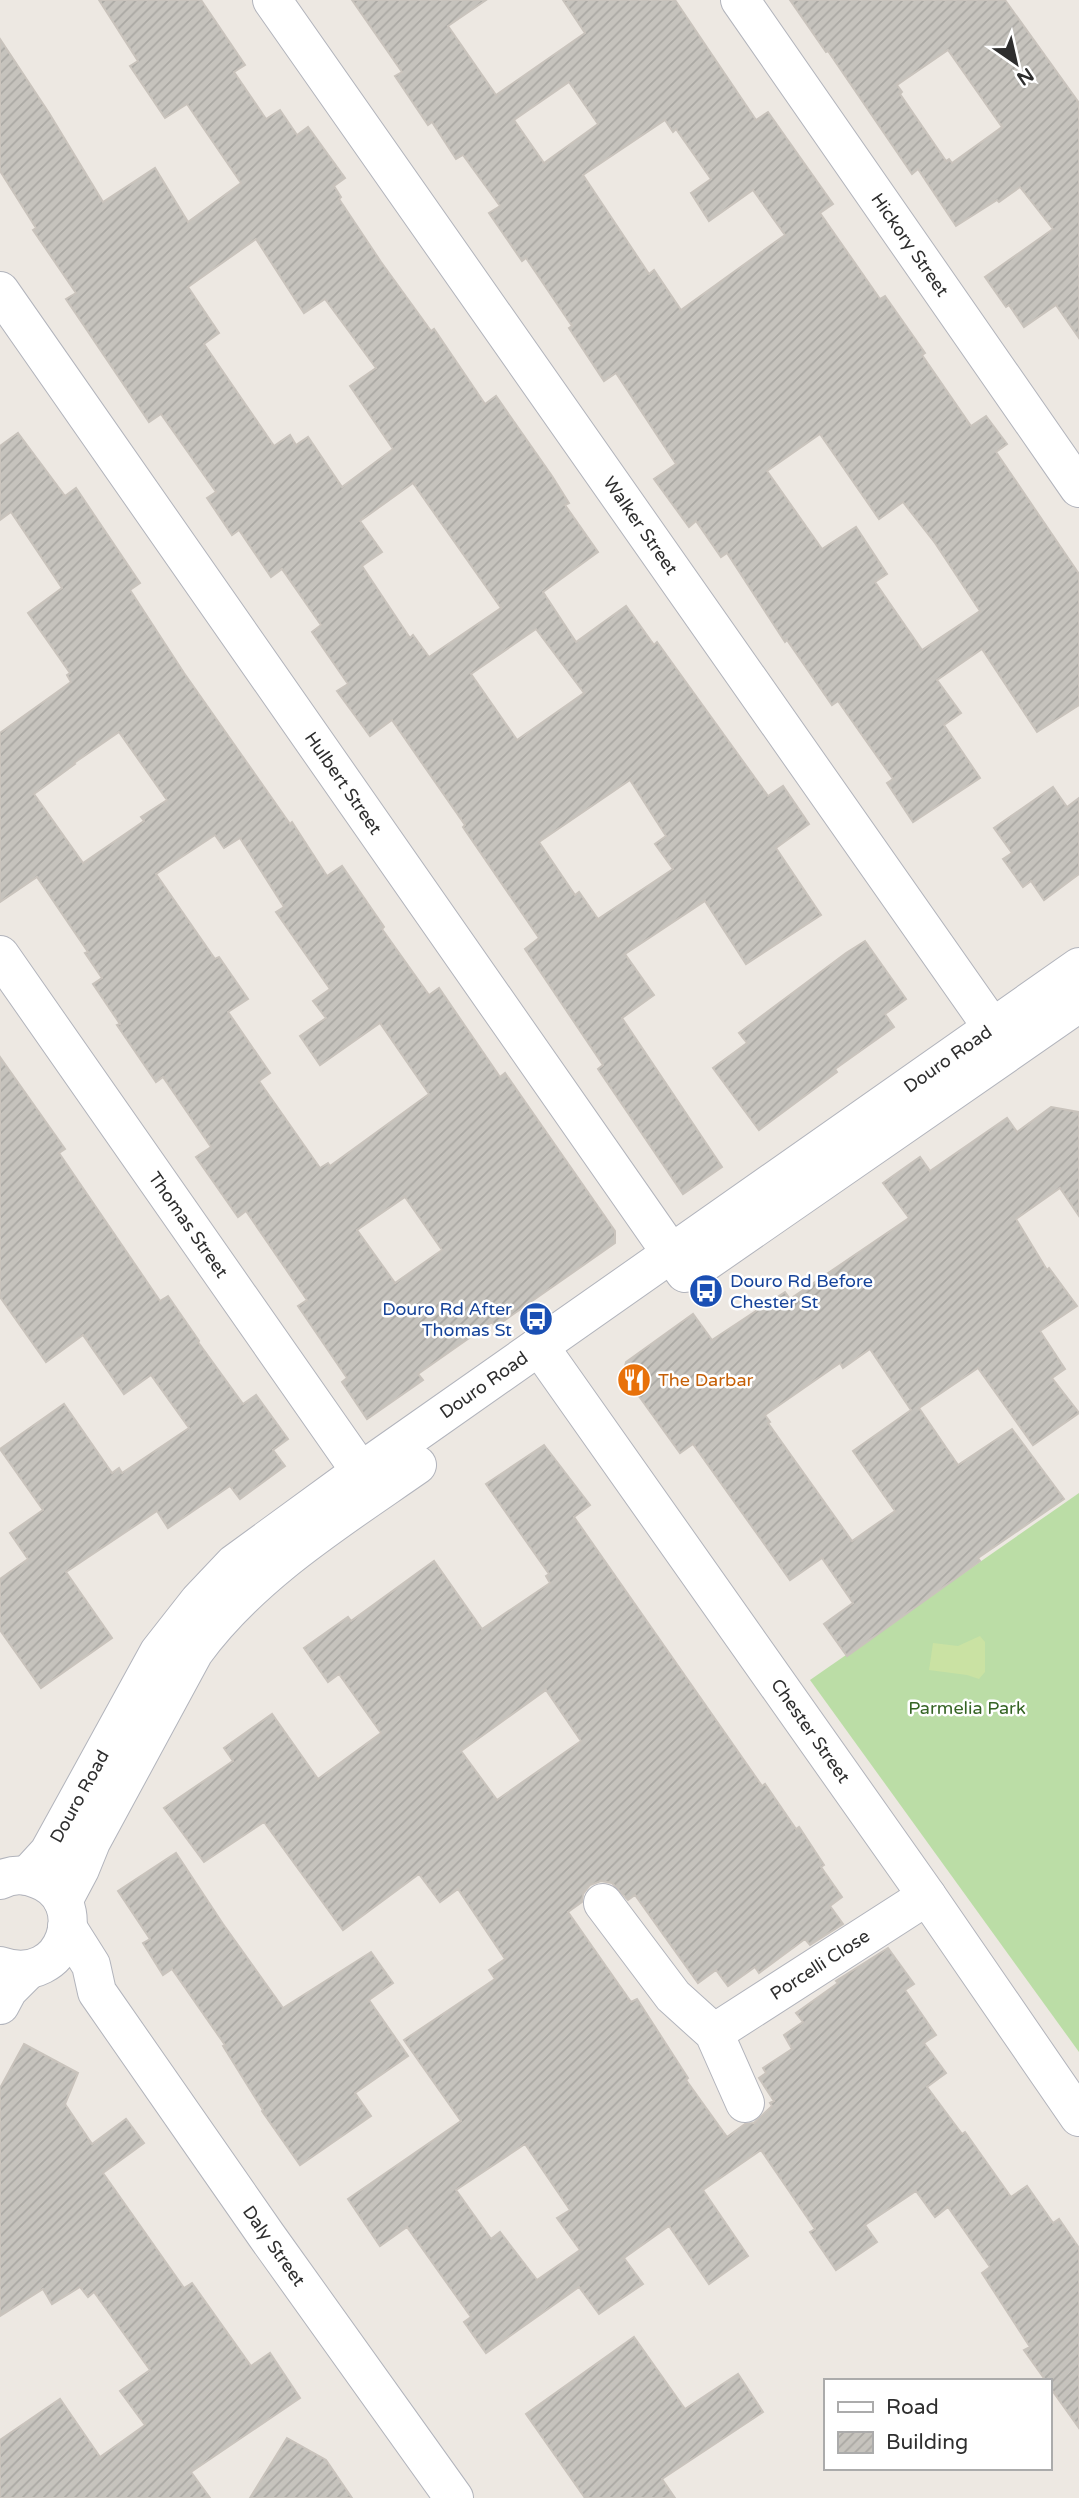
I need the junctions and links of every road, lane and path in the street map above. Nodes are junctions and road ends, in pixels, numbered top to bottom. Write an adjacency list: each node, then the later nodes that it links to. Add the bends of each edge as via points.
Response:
1 (272, 0): 8 (street, Walker Street)
2 (740, 0): 4 (street, Hickory Street)
3 (0, 291): 9 (street, Hulbert Street)
4 (1079, 488)
5 (0, 955): 11 (street, Thomas Street)
6 (1079, 967): 8 (street, Douro Road)
7 (1079, 1003): 8 (street, Douro Road)
8 (1001, 1040): 9 (street, Douro Road)
9 (678, 1264): 10 (street, Douro Road)
10 (547, 1357): 11 (street, Douro Road); 13 (street, Chester Street)
11 (368, 1483): 12 (street, Douro Road, via 234,1564 198,1601 159,1652 49,1852); 15 (street, Douro Road, via 253,1586 213,1625 194,1652 91,1842)
12 (9, 1876): 15 (street, Daly Street, via 42,1880 54,1889)
13 (927, 1896): 19 (street, Porcelli Close); 21 (street, Chester Street)
14 (603, 1903): 19 (street, via 673,1996)
15 (65, 1914): 16 (street, Douro Road, via 64,1942 55,1955); 17 (street, Daly Street, via 91,1965)
16 (23, 1967): 17 (street); 18 (street)
17 (97, 1992): 22 (street, Daly Street)
18 (0, 2005)
19 (714, 2033): 20 (street)
20 (745, 2103)
21 (1079, 2117)
22 (454, 2498)

